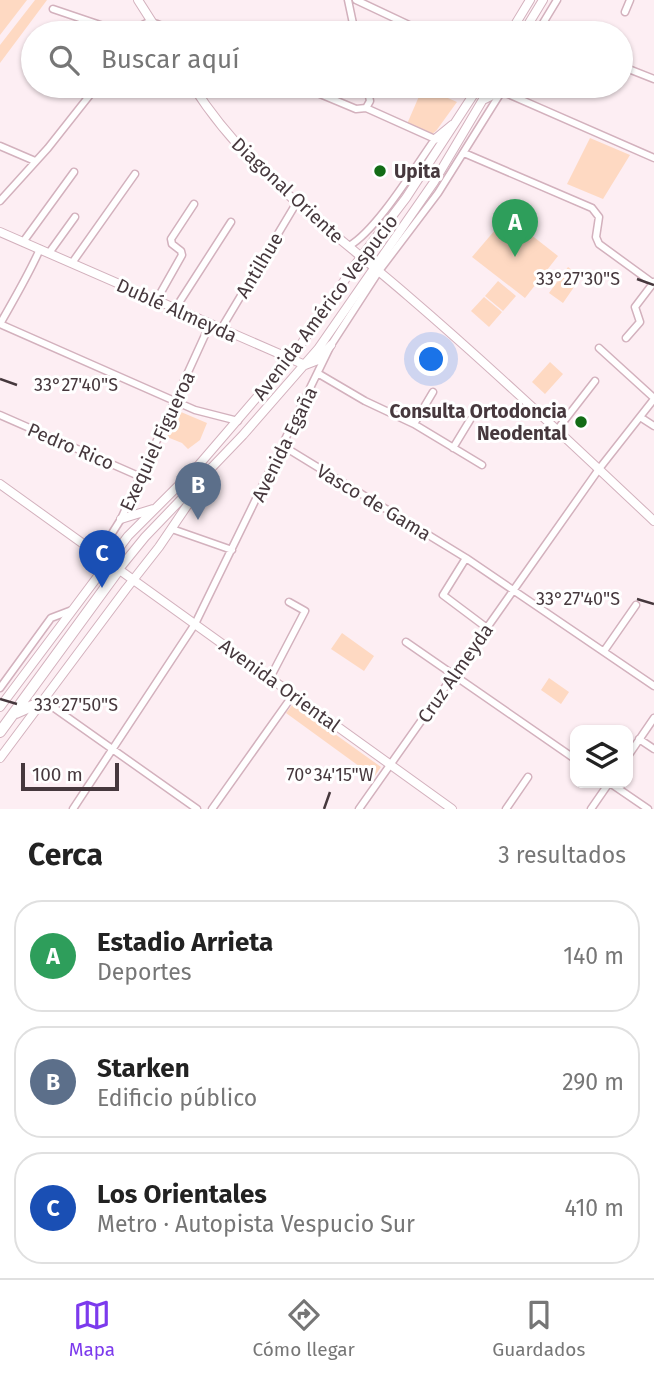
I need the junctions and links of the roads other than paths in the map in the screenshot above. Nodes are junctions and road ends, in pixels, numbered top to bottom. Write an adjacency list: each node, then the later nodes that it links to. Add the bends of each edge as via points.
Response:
1 (138, 0): 11 (main road)
2 (348, 0): 12 (street)
3 (356, 0): 13 (street)
4 (530, 0): 14 (main road)
5 (543, 0): 15 (main road)
6 (557, 0): 16 (street)
7 (630, 0): 9 (street)
8 (53, 9): 10 (street)
9 (625, 12)
10 (88, 21)
11 (151, 21)
12 (352, 21)
13 (400, 21)
14 (517, 21)
15 (530, 21)
16 (546, 21)
17 (633, 71): 18 (street)
18 (654, 79)
19 (87, 98): 35 (street)
20 (201, 98): 39 (main road, Diagonal Oriente, via 240,148)
21 (330, 98): 29 (street, via 356,109)
22 (369, 98): 29 (street)
23 (471, 98): 30 (main road, Avenida Américo Vespucio)
24 (484, 98): 28 (main road, Avenida Américo Vespucio)
25 (487, 98): 28 (main road)
26 (498, 98): 33 (street, Avenida Egaña)
27 (523, 98): 34 (street)
28 (482, 101): 49 (main road, Avenida Américo Vespucio)
29 (366, 108): 31 (street)
30 (457, 121): 31 (main road); 47 (main road, Avenida Américo Vespucio)
31 (435, 139): 45 (street, Avenida Américo Vespucio, via 384,209)
32 (0, 146): 35 (street)
33 (464, 153): 49 (street, Avenida Egaña, via 424,212); 50 (street, via 592,208 599,217 599,244)
34 (654, 158)
35 (35, 161): 38 (street)
36 (74, 172): 44 (street)
37 (135, 174): 48 (street)
38 (0, 201)
39 (297, 202): 45 (main road, Diagonal Oriente); 55 (street, Antilhue)
40 (194, 204): 51 (street, via 171,239 182,255)
41 (75, 217): 46 (street)
42 (230, 222): 52 (street)
43 (0, 232): 44 (main road, Dublé Almeyda)
44 (23, 242): 46 (main road, Dublé Almeyda)
45 (349, 246): 47 (main road, Diagonal Oriente)
46 (45, 251): 48 (main road, Dublé Almeyda); 53 (street)
47 (362, 256): 49 (main road, Diagonal Oriente); 59 (main road, Avenida Américo Vespucio)
48 (72, 263): 51 (main road, Dublé Almeyda)
49 (376, 268): 57 (street, Avenida Egaña); 60 (main road, Avenida Américo Vespucio); 72 (main road, Diagonal Oriente)
50 (654, 283): 56 (street, via 635,307 640,322)
51 (156, 301): 52 (main road, Dublé Almeyda)
52 (175, 309): 54 (main road, Dublé Almeyda)
53 (0, 324): 65 (street)
54 (210, 324): 55 (main road, Dublé Almeyda); 65 (street, Exequiel Figueroa)
55 (221, 329): 59 (main road, Dublé Almeyda)
56 (625, 338)
57 (331, 345): 60 (main road, via 318,360); 61 (street, Avenida Egaña)
58 (599, 348): 64 (street)
59 (290, 359): 60 (main road, Dublé Almeyda); 69 (main road, Avenida Américo Vespucio)
60 (305, 365): 77 (main road, Avenida Américo Vespucio)
61 (319, 374): 70 (street); 73 (street, Avenida Egaña)
62 (595, 381): 72 (street)
63 (433, 392): 70 (street)
64 (654, 398): 67 (street, Cruz Almeyda)
65 (176, 401): 69 (street); 78 (street, Exequiel Figueroa)
66 (0, 415): 78 (street, Pedro Rico)
67 (640, 417): 71 (street); 76 (street, Cruz Almeyda)
68 (470, 420): 74 (street)
69 (238, 421): 80 (main road, Avenida Américo Vespucio)
70 (414, 424): 74 (street)
71 (654, 426)
72 (557, 430): 76 (main road, Diagonal Oriente)
73 (282, 446): 84 (street, Avenida Egaña); 86 (street, Vasco de Gama)
74 (453, 448): 75 (street)
75 (482, 465)
76 (599, 469): 82 (main road, Diagonal Oriente); 90 (street, Cruz Almeyda)
77 (209, 471): 83 (main road, Avenida Américo Vespucio); 88 (main road, Avenida Américo Vespucio)
78 (141, 477): 81 (street, Exequiel Figueroa)
79 (0, 484): 85 (main road, Avenida Oriental)
80 (159, 506): 81 (main road); 87 (main road, Avenida Américo Vespucio)
81 (121, 519): 85 (street, Exequiel Figueroa)
82 (654, 521)
83 (172, 529): 84 (street); 89 (main road, Avenida Américo Vespucio)
84 (232, 550): 94 (street, Avenida Egaña)
85 (99, 554): 87 (main road, Avenida Oriental)
86 (466, 558): 90 (street, Vasco de Gama); 95 (street, via 443,595)
87 (109, 561): 88 (main road, Avenida Oriental); 93 (main road, Avenida Américo Vespucio)
88 (120, 569): 89 (main road, Avenida Oriental); 105 (highway)
89 (133, 580): 94 (main road, Avenida Oriental); 103 (main road, Avenida Américo Vespucio)
90 (513, 591): 95 (street, Cruz Almeyda); 97 (street, Vasco de Gama)
91 (289, 602): 99 (street, via 305,611)
92 (636, 605): 97 (street)
93 (72, 611): 101 (street, Avenida Américo Vespucio, via 51,618); 104 (main road, Avenida Américo Vespucio)
94 (195, 624): 99 (main road, Avenida Oriental); 111 (street, Avenida Egaña)
95 (487, 628): 98 (street, Cruz Almeyda)
96 (406, 642): 98 (street)
97 (604, 651): 100 (street, Vasco de Gama)
98 (454, 675): 112 (street); 114 (street, Cruz Almeyda)
99 (270, 678): 102 (main road, Avenida Oriental)
100 (654, 686)
101 (0, 688)
102 (293, 695): 114 (main road, Avenida Oriental); 120 (street)
103 (41, 702): 105 (highway); 111 (street); 113 (main road, Avenida Américo Vespucio)
104 (0, 707)
105 (13, 715): 107 (highway)
106 (654, 718): 108 (street)
107 (0, 732)
108 (639, 740): 109 (street); 110 (street)
109 (633, 749)
110 (654, 749)
111 (113, 750): 118 (street, Avenida Egaña); 119 (street)
112 (570, 756)
113 (0, 758)
114 (390, 765): 121 (street, Cruz Almeyda); 122 (main road, Avenida Oriental)
115 (528, 777): 123 (street)
116 (606, 788): 124 (street)
117 (617, 788): 125 (street)
118 (73, 809)
119 (197, 809)
120 (212, 809)
121 (359, 809)
122 (452, 809)
123 (506, 809)
124 (591, 809)
125 (648, 809)

